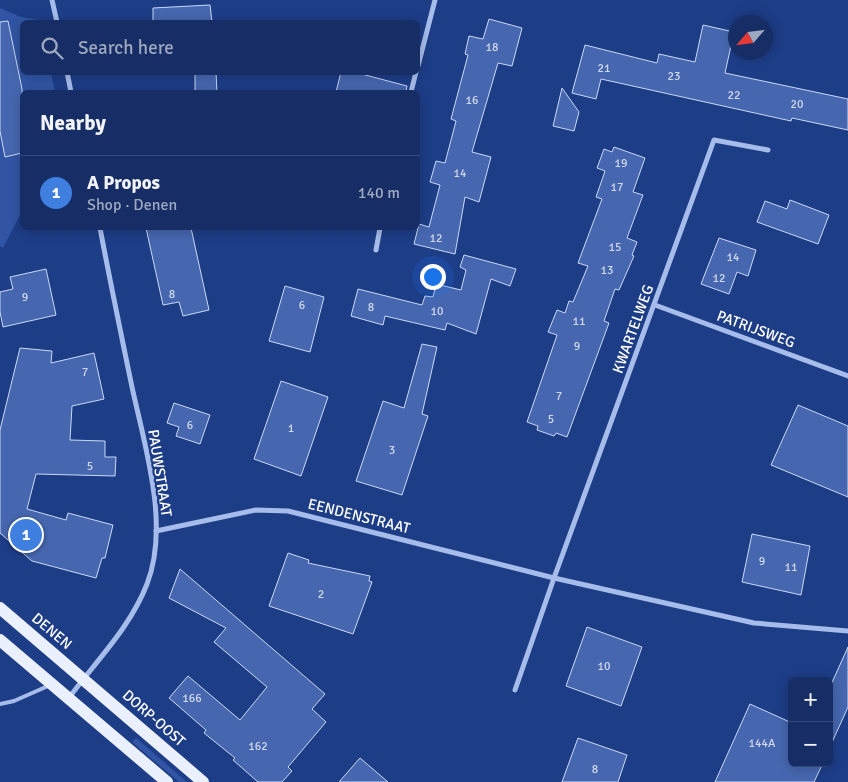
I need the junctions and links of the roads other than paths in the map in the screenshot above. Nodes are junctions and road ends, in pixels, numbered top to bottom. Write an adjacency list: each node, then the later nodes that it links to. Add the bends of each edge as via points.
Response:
1 (52, 0): 3 (street)
2 (435, 0): 4 (street)
3 (57, 20)
4 (420, 58)
5 (68, 75): 7 (street)
6 (415, 75): 8 (street)
7 (71, 90)
8 (412, 90)
9 (768, 150): 13 (street, KWARTELWEG, via 714,140)
10 (100, 230): 15 (street, PAUWSTRAAT, via 152,484)
11 (380, 230): 12 (street)
12 (376, 250)
13 (655, 305): 14 (street, PATRIJSWEG); 16 (street, KWARTELWEG)
14 (848, 376)
15 (156, 531): 16 (street, EENDENSTRAAT, via 256,510 288,511); 20 (street, PAUWSTRAAT, via 154,558 137,608)
16 (554, 578): 18 (street, EENDENSTRAAT, via 754,623); 22 (street)
17 (2, 613): 20 (main road, DENEN)
18 (848, 631)
19 (0, 640): 21 (main road)
20 (84, 678): 23 (street, PAUWSTRAAT); 26 (main road, DORP-OOST)
21 (50, 685): 23 (main road); 24 (lane)
22 (515, 690)
23 (68, 699): 25 (main road)
24 (0, 704)
25 (167, 782)
26 (203, 782)

